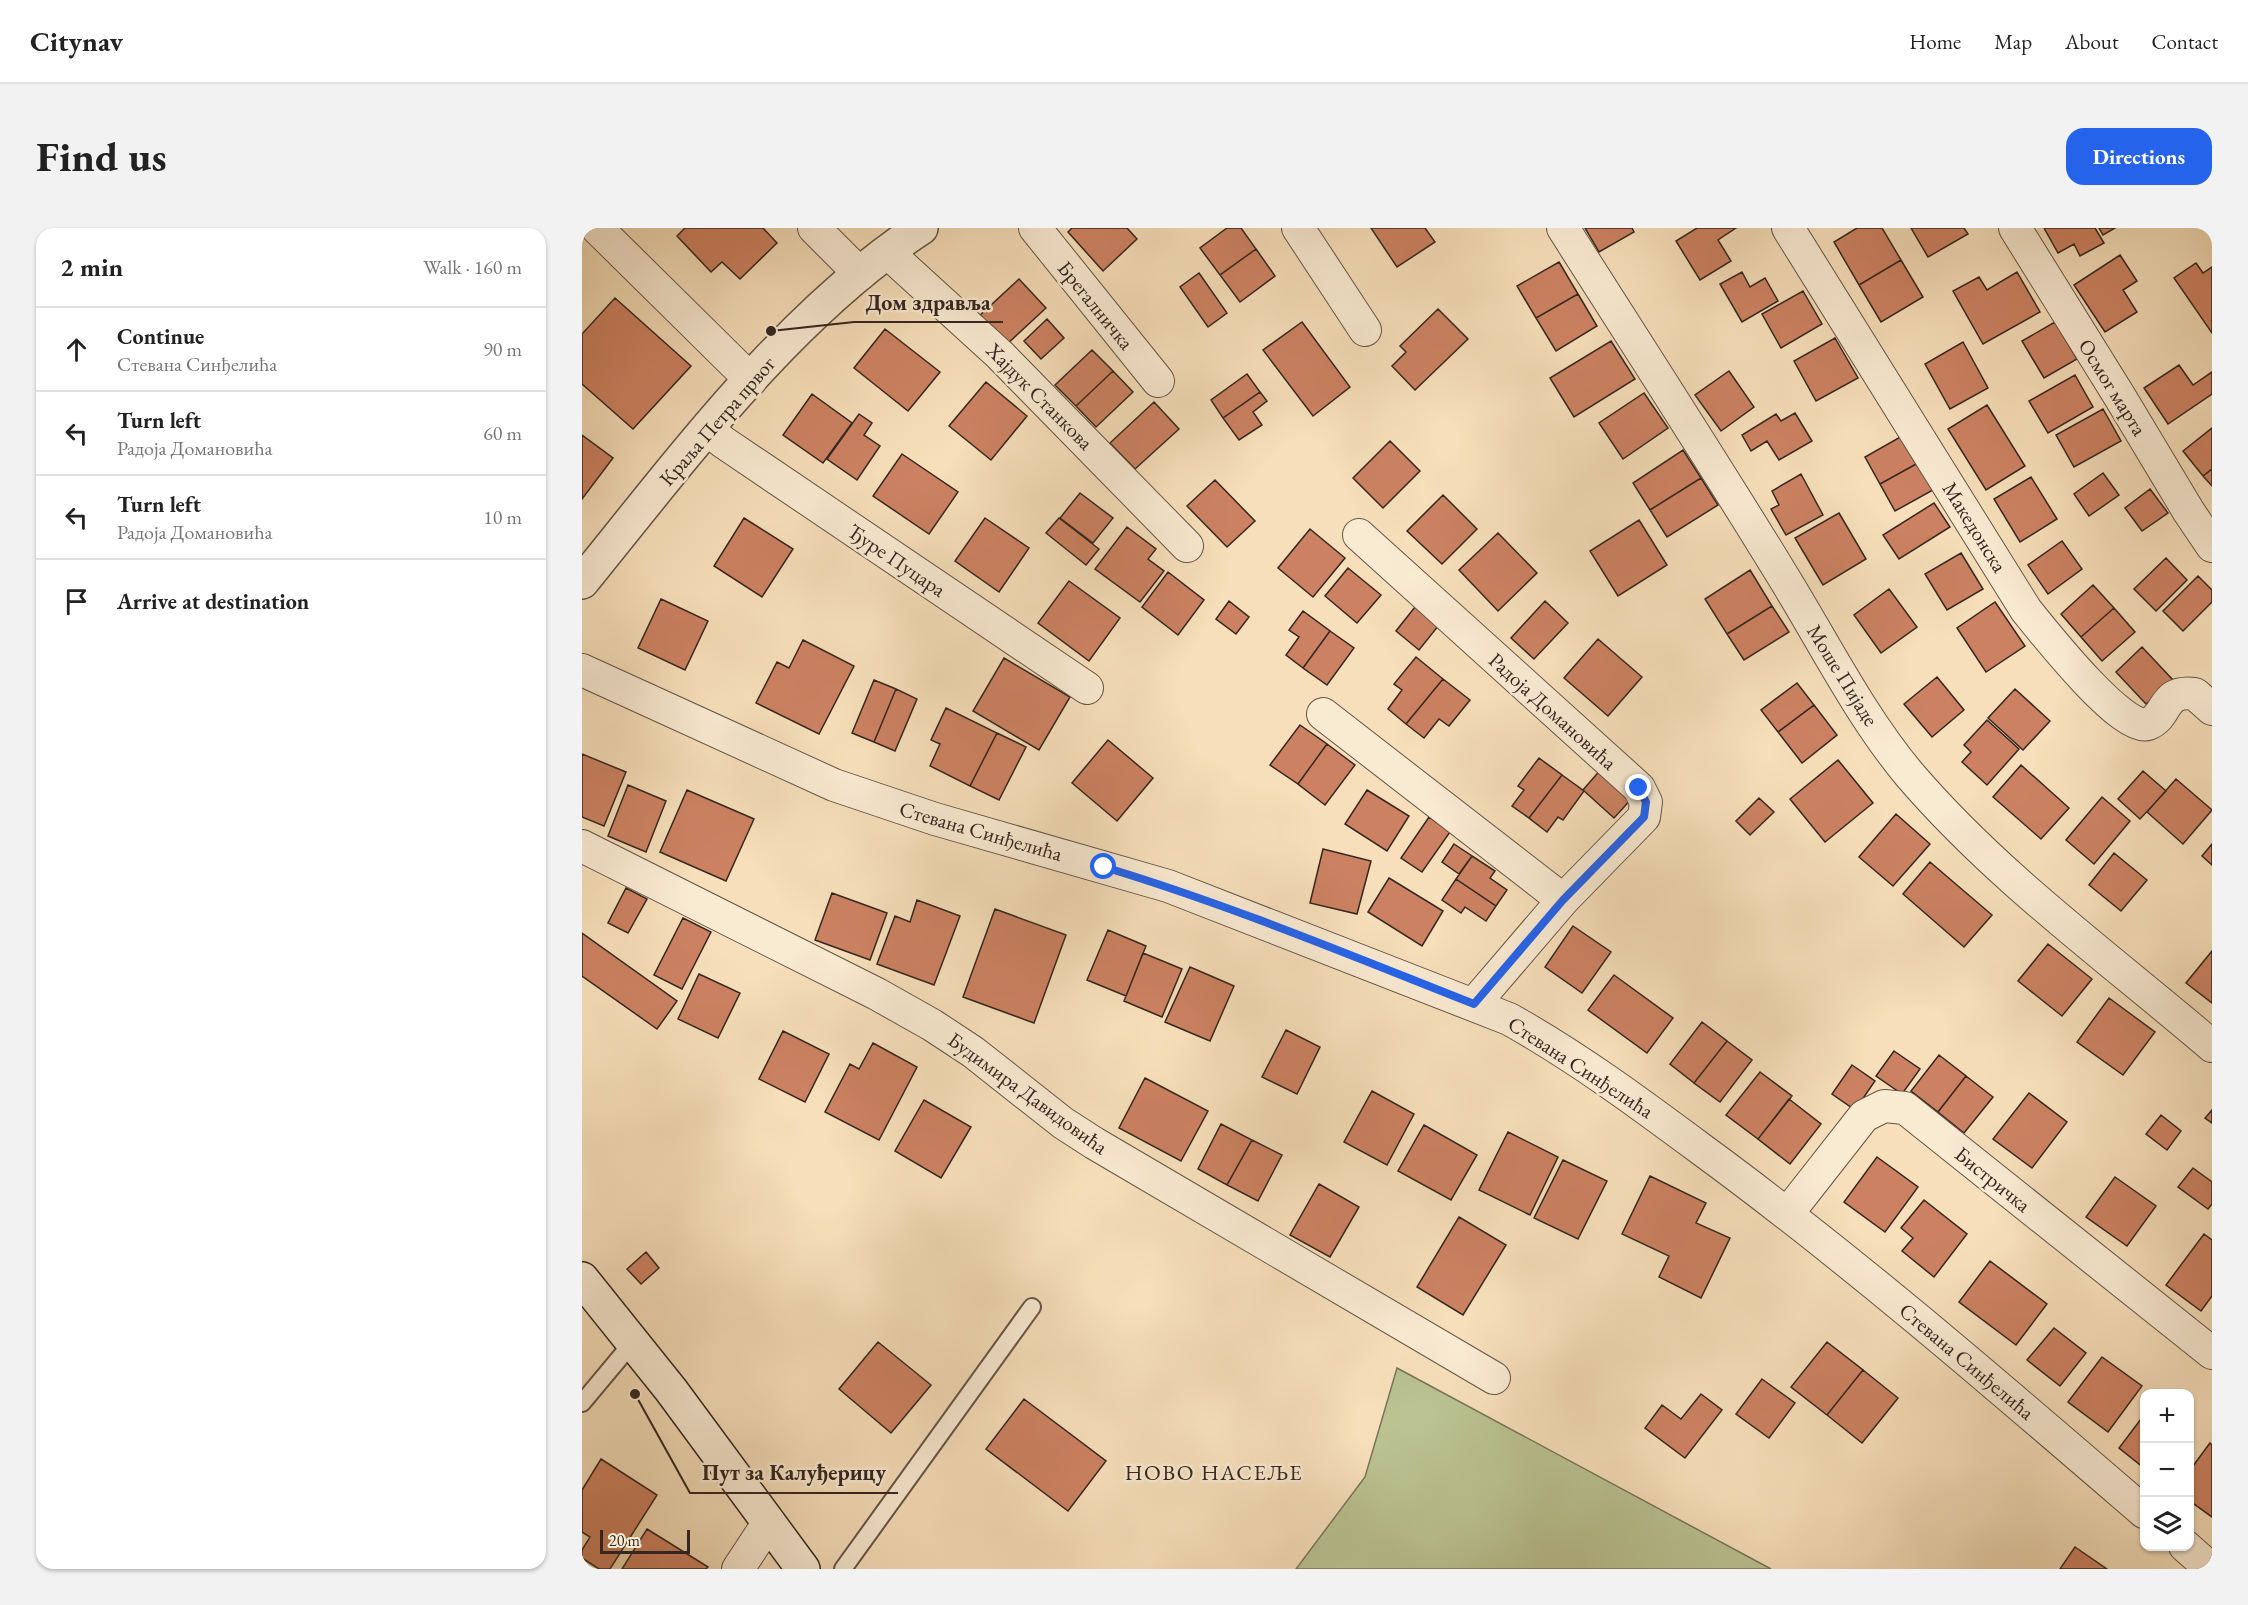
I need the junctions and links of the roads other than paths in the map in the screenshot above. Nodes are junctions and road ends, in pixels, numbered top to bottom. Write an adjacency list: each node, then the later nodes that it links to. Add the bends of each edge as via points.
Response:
1 (597, 228): 12 (street)
2 (814, 228): 10 (street)
3 (921, 228): 9 (street, Краља Петра првог)
4 (1035, 228): 13 (street, Брегалничка)
5 (1298, 228): 11 (street)
6 (1563, 228): 26 (street, Моше Пијаде, via 1854,694 1907,770 1978,846 2099,954)
7 (1788, 228): 21 (street, Македонска, via 2026,610 2063,654 2109,704 2135,723 2152,723 2173,696 2181,694 2196,694)
8 (2015, 228): 17 (street, Осмог марта)
9 (887, 252): 10 (street, Краља Петра првог); 16 (street, Хајдук Станкова, via 1000,355)
10 (860, 274): 12 (street, Краља Петра првог)
11 (1365, 330)
12 (751, 380): 14 (street, Краља Петра првог)
13 (1158, 381)
14 (708, 430): 18 (street, Краља Петра првог); 20 (street, Ђуре Пуцара)
15 (1359, 535): 24 (street, Радоја Домановића, via 1639,788 1646,802 1644,817)
16 (1187, 546)
17 (2212, 546)
18 (582, 582)
19 (582, 670): 25 (street, Стевана Синђелића, via 834,785 935,819 1168,886)
20 (1087, 688)
21 (2212, 709)
22 (1323, 714): 24 (street)
23 (582, 846): 32 (street, Будимира Давидовића, via 932,1025 974,1052 1062,1123)
24 (1563, 900): 25 (street, Радоја Домановића)
25 (1474, 1004): 27 (street, Стевана Синђелића, via 1544,1038)
26 (2212, 1046)
27 (1788, 1213): 31 (street, Бистричка, via 1864,1116 1884,1106 1905,1108); 34 (street, Стевана Синђелића)
28 (582, 1279): 30 (street)
29 (1032, 1307): 40 (lane)
30 (633, 1342): 33 (lane); 35 (street)
31 (2212, 1353)
32 (1494, 1378)
33 (582, 1403)
34 (2140, 1508)
35 (769, 1522): 38 (street); 39 (street)
36 (2182, 1551): 41 (street)
37 (2191, 1551): 42 (street)
38 (738, 1569)
39 (803, 1569)
40 (843, 1569)
41 (2169, 1569)
42 (2211, 1569)

